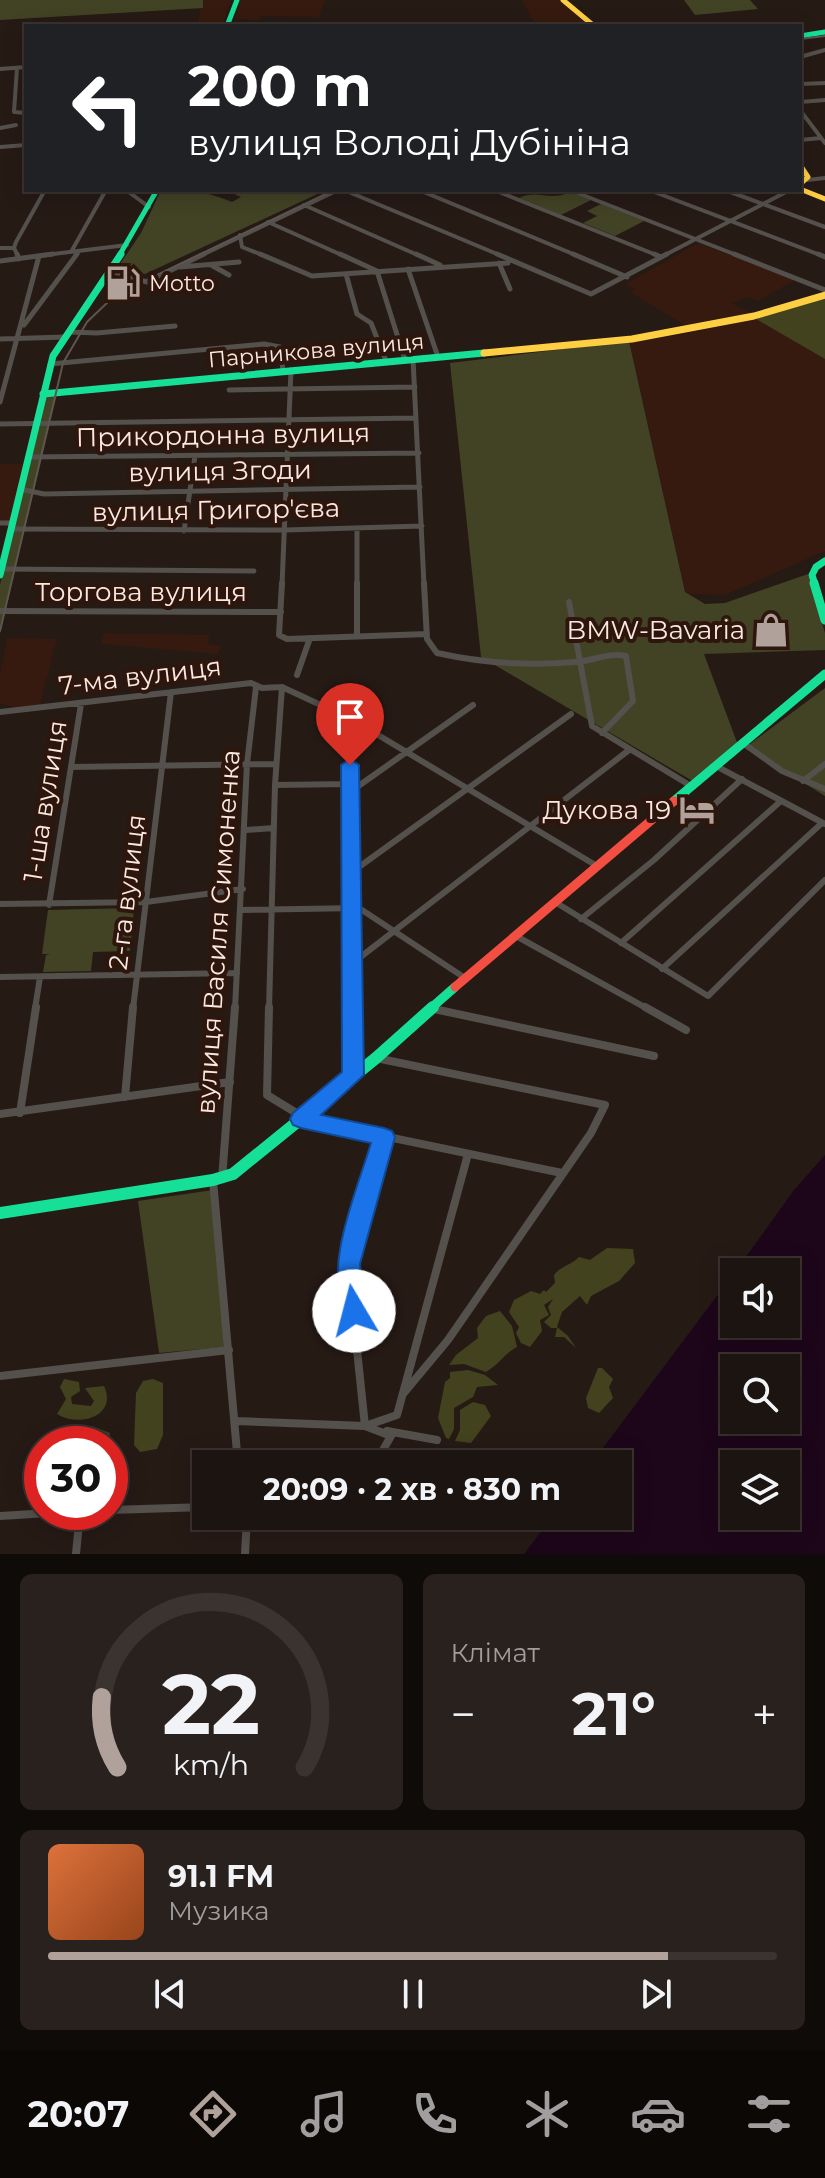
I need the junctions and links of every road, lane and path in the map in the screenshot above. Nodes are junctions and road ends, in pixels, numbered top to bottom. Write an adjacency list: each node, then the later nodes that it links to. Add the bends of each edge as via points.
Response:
1 (235, 0): 3 (street)
2 (563, 0): 4 (street)
3 (228, 24)
4 (592, 24)
5 (825, 32): 6 (street)
6 (802, 36)
7 (825, 50): 8 (street)
8 (802, 56)
9 (24, 67): 10 (street)
10 (17, 68): 11 (street); 17 (street, via 14,112)
11 (0, 69)
12 (825, 83): 13 (street)
13 (802, 84)
14 (825, 100): 15 (street)
15 (802, 102)
16 (802, 112): 21 (street)
17 (24, 113)
18 (16, 125): 19 (street)
19 (0, 128)
20 (802, 140): 21 (street)
21 (824, 140)
22 (24, 145): 23 (street)
23 (0, 147)
24 (825, 178): 25 (street)
25 (802, 184): 38 (street)
26 (44, 192): 49 (street)
27 (105, 192): 51 (street)
28 (129, 192): 41 (street)
29 (156, 192): 41 (street)
30 (333, 192): 40 (street)
31 (349, 192): 58 (street)
32 (424, 192): 68 (street)
33 (499, 192): 53 (street)
34 (575, 192): 46 (street)
35 (654, 192): 42 (street)
36 (730, 192): 39 (street)
37 (785, 192): 39 (street)
38 (825, 199)
39 (760, 203): 42 (street); 44 (street)
40 (304, 205): 43 (street); 62 (street)
41 (149, 207): 47 (street)
42 (728, 220): 46 (street); 54 (street)
43 (268, 222): 45 (street); 65 (street)
44 (825, 227)
45 (240, 235): 61 (street); 66 (street, via 242,247 308,276)
46 (694, 238): 53 (street); 70 (street)
47 (127, 245): 50 (street); 64 (street)
48 (0, 248): 49 (street)
49 (14, 248): 55 (street)
50 (79, 251): 51 (street); 72 (street)
51 (71, 252): 52 (street)
52 (39, 256): 55 (street); 72 (street)
53 (661, 257): 68 (street)
54 (825, 257)
55 (19, 259): 56 (street)
56 (0, 261)
57 (239, 262): 60 (street)
58 (511, 262): 59 (street); 68 (street, via 588,294)
59 (499, 263): 62 (street); 69 (street)
60 (209, 264): 61 (street); 67 (street)
61 (176, 267): 64 (street, via 144,283)
62 (443, 267): 63 (street)
63 (408, 269): 65 (street); 76 (street)
64 (110, 271): 73 (street)
65 (377, 271): 66 (street); 77 (street)
66 (346, 274): 78 (street, via 357,314 371,323)
67 (229, 275)
68 (627, 277)
69 (510, 289)
70 (825, 292): 76 (street, Парникова вулиця, via 709,326)
71 (175, 326): 73 (street)
72 (20, 330): 74 (street)
73 (67, 334): 74 (street); 79 (street)
74 (18, 338): 75 (street); 85 (street)
75 (0, 339)
76 (438, 357): 77 (street, Парникова вулиця)
77 (409, 359): 78 (street, Парникова вулиця); 81 (street)
78 (386, 361): 80 (street, Парникова вулиця)
79 (50, 364): 80 (street, via 264,344 280,347); 84 (street)
80 (287, 370): 82 (street); 84 (street, Парникова вулиця)
81 (415, 387): 82 (street); 86 (street)
82 (291, 389): 83 (street); 87 (street)
83 (229, 390)
84 (43, 394): 89 (street)
85 (0, 402)
86 (416, 418): 87 (street); 90 (street)
87 (290, 420): 89 (street); 91 (street)
88 (0, 424): 89 (street)
89 (35, 424): 93 (street)
90 (419, 453): 91 (street, Прикордонна вулиця); 94 (street)
91 (289, 454): 92 (street, Прикордонна вулиця); 97 (street)
92 (195, 456): 93 (street, Прикордонна вулиця); 96 (street)
93 (28, 457): 95 (street)
94 (420, 487): 97 (street, вулиця Згоди); 100 (street)
95 (20, 489): 96 (street, вулиця Згоди, via 44,494); 99 (street)
96 (189, 491): 97 (street, вулиця Згоди); 103 (street)
97 (288, 491): 102 (street)
98 (0, 523): 99 (street, вулиця Григор'єва)
99 (12, 526): 103 (street, вулиця Григор'єва); 106 (street)
100 (422, 526): 101 (street, вулиця Григор'єва); 111 (street)
101 (357, 528): 102 (street, вулиця Григор'єва); 112 (street)
102 (286, 530): 103 (street, вулиця Григор'єва); 109 (street)
103 (184, 531)
104 (825, 561): 110 (street, via 812,575)
105 (254, 571): 106 (street)
106 (1, 572)
107 (569, 602): 114 (street)
108 (0, 611): 109 (street, Торгова вулиця)
109 (281, 612): 113 (street, via 282,638)
110 (825, 620)
111 (427, 634): 112 (street); 114 (street, via 437,653 487,662)
112 (357, 636): 113 (street)
113 (310, 638): 116 (street)
114 (578, 662): 124 (street, via 592,726); 124 (street, via 617,654 627,659 633,701)
115 (825, 674): 125 (street)
116 (297, 675)
117 (256, 687): 118 (street, 7-ма вулиця); 119 (street, 7-ма вулиця, via 251,683); 128 (street, вулиця Василя Симоненка)
118 (282, 687): 127 (street); 129 (street, вулиця Василя Симоненка)
119 (171, 692): 120 (street, 7-ма вулиця); 131 (street, 2-га вулиця)
120 (81, 704): 122 (street, 7-ма вулиця); 134 (street, 1-ша вулиця)
121 (473, 705): 127 (street)
122 (0, 712)
123 (571, 714): 141 (street)
124 (602, 733): 126 (street)
125 (743, 743): 133 (street); 136 (street)
126 (629, 750): 138 (street); 144 (street)
127 (409, 753): 139 (street); 141 (street)
128 (247, 764): 129 (street); 131 (street); 146 (street, вулиця Василя Симоненка)
129 (276, 764): 137 (street, вулиця Василя Симоненка)
130 (825, 764): 136 (street)
131 (163, 765): 134 (street); 151 (street, 2-га вулиця)
132 (350, 765): 139 (street)
133 (716, 766): 135 (street); 138 (street)
134 (71, 767): 154 (street, 1-ша вулиця)
135 (742, 779): 142 (street); 158 (street)
136 (803, 781): 140 (street)
137 (275, 785): 139 (street); 145 (street, вулиця Василя Симоненка)
138 (691, 786): 147 (street)
139 (350, 788): 148 (street)
140 (825, 789)
141 (470, 790): 144 (street); 148 (street)
142 (781, 801): 143 (street); 161 (street)
143 (824, 823): 163 (street)
144 (529, 825): 147 (street); 159 (street)
145 (274, 828): 146 (street); 157 (street, вулиця Василя Симоненка)
146 (246, 830): 150 (street, вулиця Василя Симоненка)
147 (597, 866): 152 (street)
148 (352, 872): 155 (street)
149 (825, 880): 163 (street, via 708,996)
150 (243, 889): 151 (street); 156 (street, вулиця Василя Симоненка)
151 (146, 902): 154 (street); 165 (street, 2-га вулиця)
152 (555, 902): 158 (street); 160 (street)
153 (0, 904): 154 (street)
154 (49, 905)
155 (353, 908): 157 (street); 159 (street); 162 (street)
156 (242, 910): 157 (street); 164 (street, вулиця Василя Симоненка)
157 (274, 910): 178 (street, вулиця Василя Симоненка, via 267,1095)
158 (581, 919): 161 (street)
159 (395, 932): 162 (street); 168 (street)
160 (516, 936): 168 (street); 170 (street)
161 (621, 943): 163 (street)
162 (354, 962): 173 (street)
163 (662, 969)
164 (237, 973): 165 (street); 174 (street, вулиця Василя Симоненка)
165 (136, 975): 167 (street); 175 (street, 2-га вулиця)
166 (0, 977): 167 (street)
167 (40, 977): 176 (street)
168 (465, 978): 169 (street)
169 (430, 1008): 171 (street); 172 (street)
170 (686, 1030)
171 (654, 1056)
172 (376, 1058): 173 (street); 181 (street, via 605,1105)
173 (353, 1075): 178 (street)
174 (230, 1082): 175 (street); 182 (street, вулиця Василя Симоненка)
175 (125, 1097): 176 (street)
176 (20, 1113): 177 (street)
177 (0, 1114)
178 (302, 1118): 179 (street); 182 (street, via 243,1167)
179 (384, 1137): 180 (street); 188 (street, via 348,1264)
180 (468, 1154): 181 (street); 186 (street)
181 (562, 1173): 186 (street, via 448,1340)
182 (217, 1180): 183 (street); 184 (street, вулиця Василя Симоненка)
183 (0, 1213)
184 (229, 1350): 185 (street); 187 (street, вулиця Василя Симоненка)
185 (0, 1376)
186 (403, 1394): 188 (street, via 397,1415)
187 (235, 1421): 188 (street); 191 (street, вулиця Василя Симоненка)
188 (365, 1426): 189 (street)
189 (376, 1429): 190 (street); 192 (street, via 391,1436)
190 (437, 1440)
191 (237, 1450)
192 (383, 1450)
193 (192, 1507): 194 (street)
194 (128, 1509)
195 (24, 1515): 196 (street)
196 (0, 1516)
197 (78, 1530): 199 (street)
198 (246, 1530): 200 (street)
199 (76, 1554)
200 (245, 1554)

